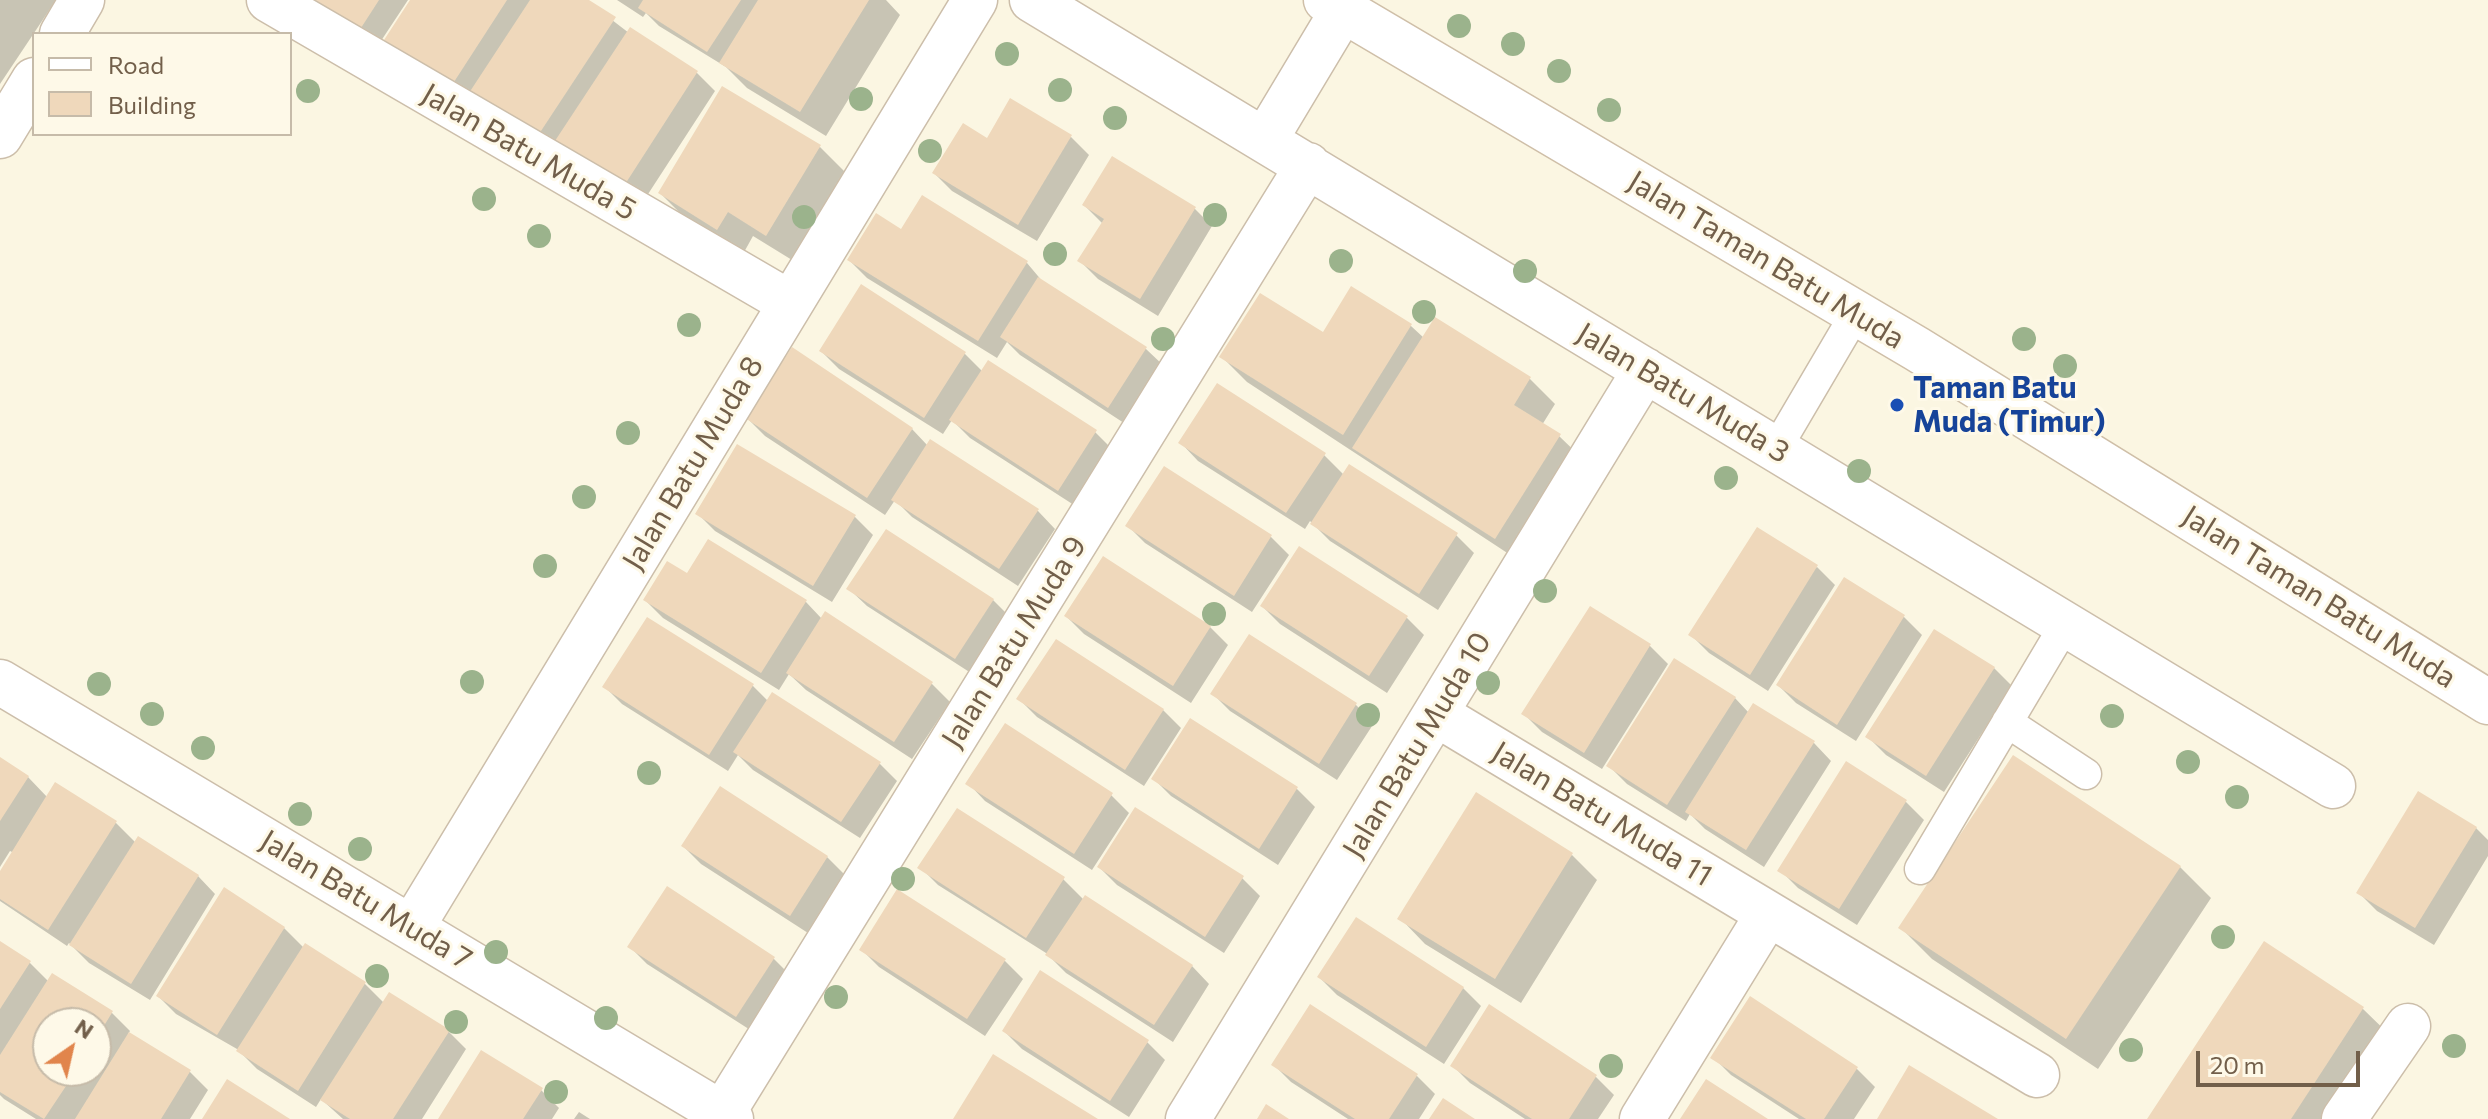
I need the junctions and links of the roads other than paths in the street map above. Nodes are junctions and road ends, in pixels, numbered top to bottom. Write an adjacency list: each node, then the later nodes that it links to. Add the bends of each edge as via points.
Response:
1 (82, 0): 6 (street)
2 (269, 0): 11 (street, Jalan Batu Muda 5)
3 (975, 0): 11 (street, Jalan Batu Muda 8)
4 (1032, 0): 9 (street, Jalan Batu Muda 3)
5 (1334, 5): 9 (street); 12 (street, Jalan Taman Batu Muda)
6 (63, 32)
7 (32, 83): 8 (street)
8 (0, 136)
9 (1265, 140): 10 (street, Jalan Batu Muda 3)
10 (1308, 165): 13 (street, Jalan Batu Muda 3); 27 (street, Jalan Batu Muda 9)
11 (790, 303): 24 (street, Jalan Batu Muda 8)
12 (1856, 313): 14 (lane); 17 (street, Jalan Taman Batu Muda)
13 (1645, 370): 14 (street, Jalan Batu Muda 3); 18 (street, Jalan Batu Muda 10)
14 (1776, 449): 15 (street, Jalan Batu Muda 3)
15 (2065, 625): 19 (lane); 21 (street, Jalan Batu Muda 3)
16 (0, 682): 24 (street, Jalan Batu Muda 7)
17 (2488, 702)
18 (1436, 714): 23 (street, Jalan Batu Muda 11); 28 (street, Jalan Batu Muda 10)
19 (2007, 722): 20 (lane); 22 (lane)
20 (2086, 774)
21 (2333, 786)
22 (1920, 869)
23 (1768, 914): 26 (street, Jalan Batu Muda 11); 29 (street)
24 (412, 927): 27 (street, Jalan Batu Muda 7)
25 (2408, 1026): 30 (street)
26 (2037, 1075)
27 (724, 1117)
28 (1188, 1119)
29 (1642, 1119)
30 (2344, 1119)

